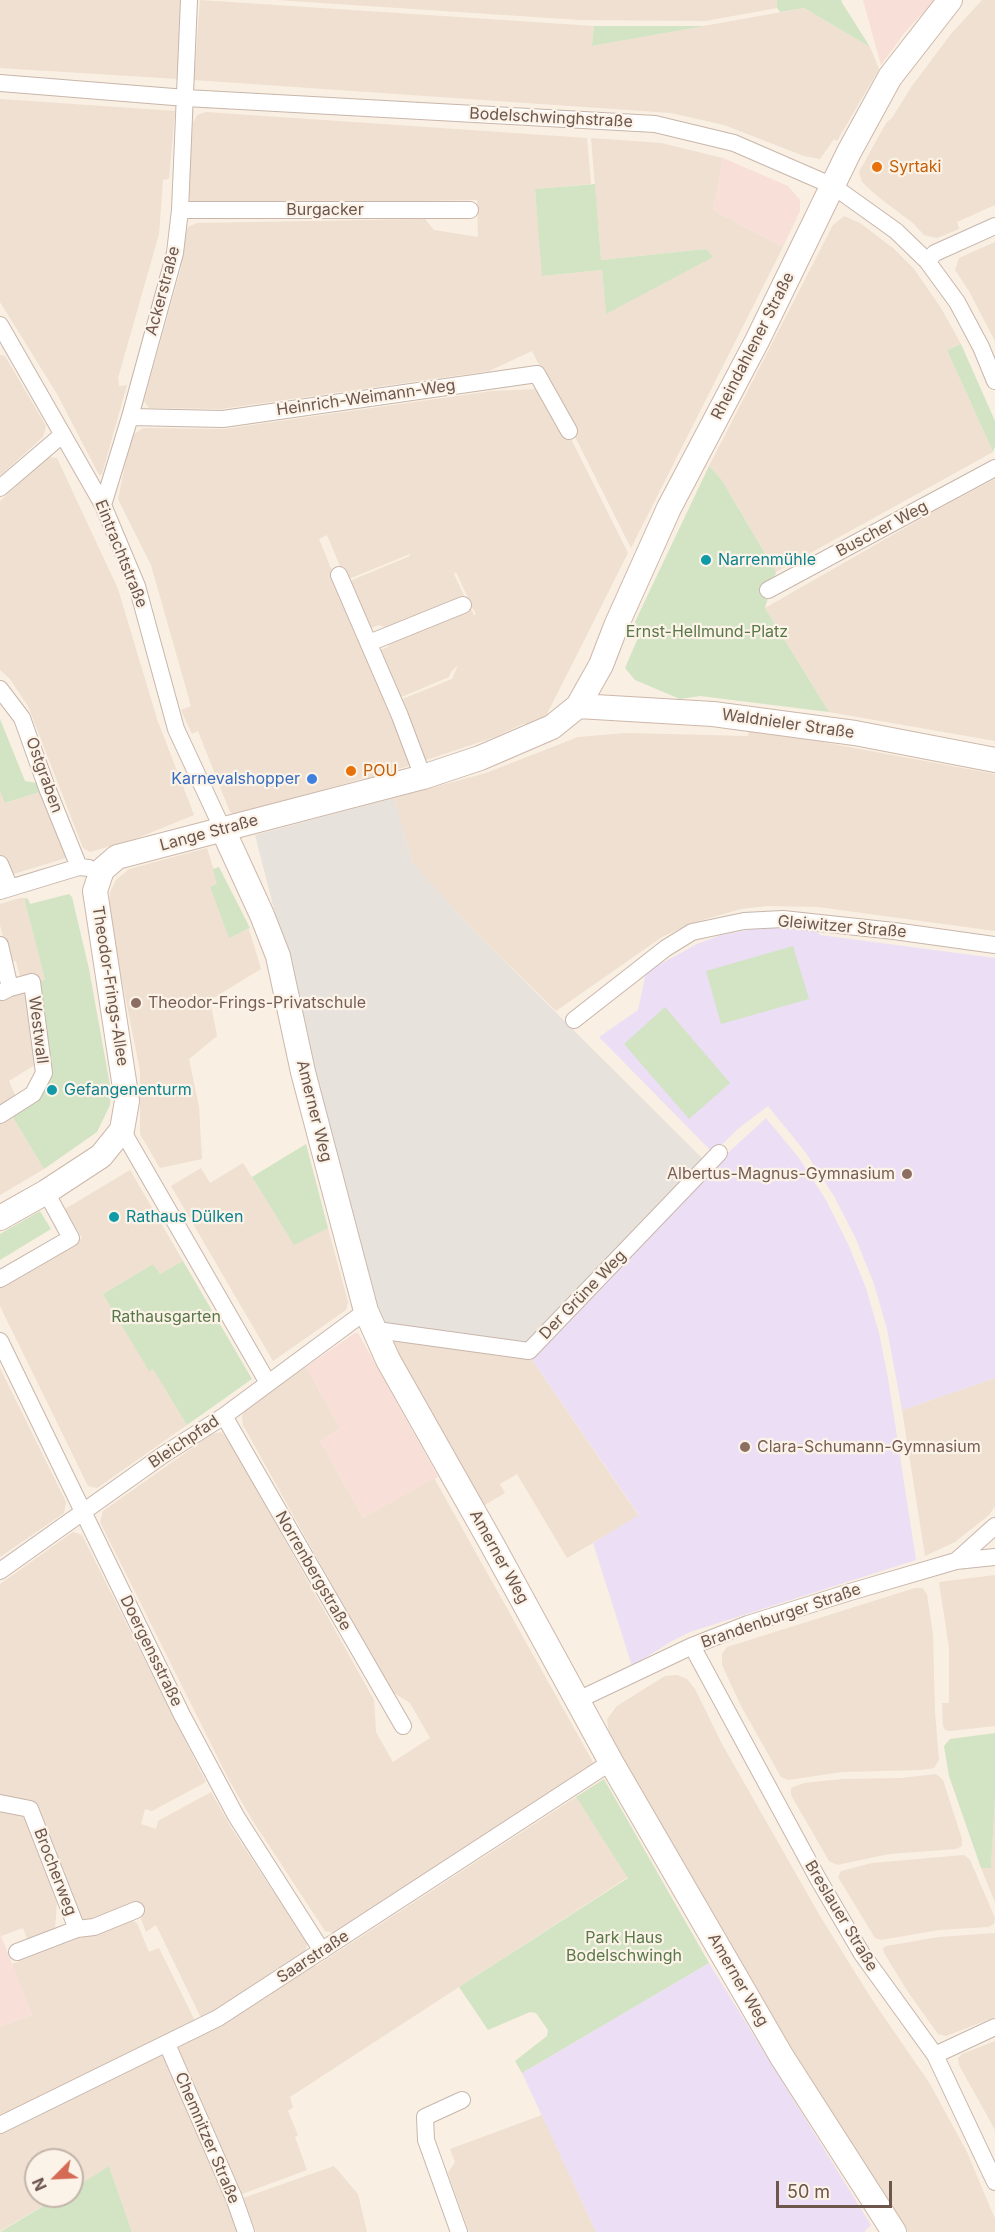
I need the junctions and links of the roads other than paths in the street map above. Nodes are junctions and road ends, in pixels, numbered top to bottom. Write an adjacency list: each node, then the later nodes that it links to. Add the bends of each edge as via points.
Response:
1 (189, 0): 4 (street, Ackerstraße)
2 (950, 0): 5 (main road, Rheindahlener Straße, via 890,77)
3 (0, 83): 4 (street, Bodelschwinghstraße)
4 (186, 98): 5 (street, Bodelschwinghstraße, via 655,124 734,143); 6 (street, Ackerstraße)
5 (833, 186): 9 (street, Bodelschwinghstraße, via 896,231); 24 (main road, Rheindahlener Straße, via 669,508 601,665)
6 (180, 210): 7 (street, Burgacker); 13 (street, Ackerstraße, via 176,253)
7 (470, 210)
8 (995, 226): 9 (street, via 935,253)
9 (927, 261): 12 (street, Bodelschwinghstraße, via 957,302)
10 (0, 325): 11 (street, Eintrachtstraße)
11 (6, 345): 15 (street, Eintrachtstraße)
12 (995, 381)
13 (130, 417): 14 (street, Heinrich-Weimann-Weg, via 223,419 537,374); 18 (street, Ackerstraße)
14 (569, 431)
15 (62, 435): 17 (street); 18 (street, Eintrachtstraße)
16 (995, 468): 20 (street, Buscher Weg)
17 (0, 488)
18 (103, 505): 27 (street, Eintrachtstraße, via 137,586 176,729)
19 (339, 575): 22 (street)
20 (768, 590)
21 (463, 605): 22 (street)
22 (369, 643): 26 (street)
23 (0, 689): 29 (street, Ostgraben, via 22,718)
24 (578, 706): 25 (main road, Waldnieler Straße, via 713,714 855,733); 26 (main road, Lange Straße, via 552,727)
25 (995, 760)
26 (423, 777): 27 (main road, Lange Straße)
27 (223, 830): 29 (main road, Lange Straße, via 117,857); 41 (main road, Amerner Weg, via 278,956 303,1072)
28 (0, 864): 30 (street)
29 (91, 868): 30 (street, Lange Straße); 36 (main road, Theodor-Frings-Allee, via 127,1101)
30 (5, 890)
31 (0, 945): 33 (street)
32 (995, 945): 34 (street, Gleiwitzer Straße, via 783,919 744,921 692,932)
33 (5, 990): 35 (street, Westwall, via 32,982 44,1073 33,1094)
34 (574, 1020)
35 (0, 1115)
36 (122, 1130): 38 (main road, Theodor-Frings-Allee, via 101,1156); 44 (street)
37 (719, 1153): 42 (street, Der Grüne Weg, via 529,1351 384,1331)
38 (46, 1192): 39 (main road, Theodor-Frings-Allee); 40 (street, via 71,1238)
39 (0, 1218)
40 (0, 1279)
41 (366, 1311): 42 (main road, Amerner Weg); 44 (street, Bleichpfad)
42 (376, 1335): 52 (main road, Amerner Weg)
43 (0, 1341): 46 (street, Doergensstraße)
44 (268, 1383): 45 (street, Bleichpfad)
45 (224, 1416): 46 (street, Bleichpfad); 53 (street, Norrenbergstraße)
46 (84, 1512): 50 (street, Bleichpfad); 58 (street, Doergensstraße, via 182,1715 236,1816)
47 (995, 1526): 49 (street, Brandenburger Straße)
48 (995, 1557): 49 (street, Brandenburger Straße)
49 (956, 1562): 51 (street, Brandenburger Straße, via 762,1619)
50 (0, 1571)
51 (692, 1646): 52 (street, Brandenburger Straße); 62 (street, Breslauer Straße, via 856,1944)
52 (578, 1700): 54 (main road, Amerner Weg)
53 (403, 1726)
54 (611, 1762): 58 (street, Saarstraße); 66 (main road, Amerner Weg, via 782,2056)
55 (0, 1803): 57 (street, Brocherweg, via 30,1809)
56 (136, 1910): 57 (street, Brocherweg, via 94,1928)
57 (77, 1929): 59 (street, Brocherweg)
58 (322, 1951): 61 (street, Saarstraße, via 218,2018)
59 (17, 1952)
60 (995, 2027): 62 (street)
61 (167, 2044): 64 (street, Saarstraße); 67 (street, Chemnitzer Straße)
62 (935, 2055): 65 (street, Breslauer Straße)
63 (462, 2100): 68 (street, via 425,2117 426,2140)
64 (0, 2125)
65 (995, 2182)
66 (892, 2231)
67 (246, 2232)
68 (459, 2232)

